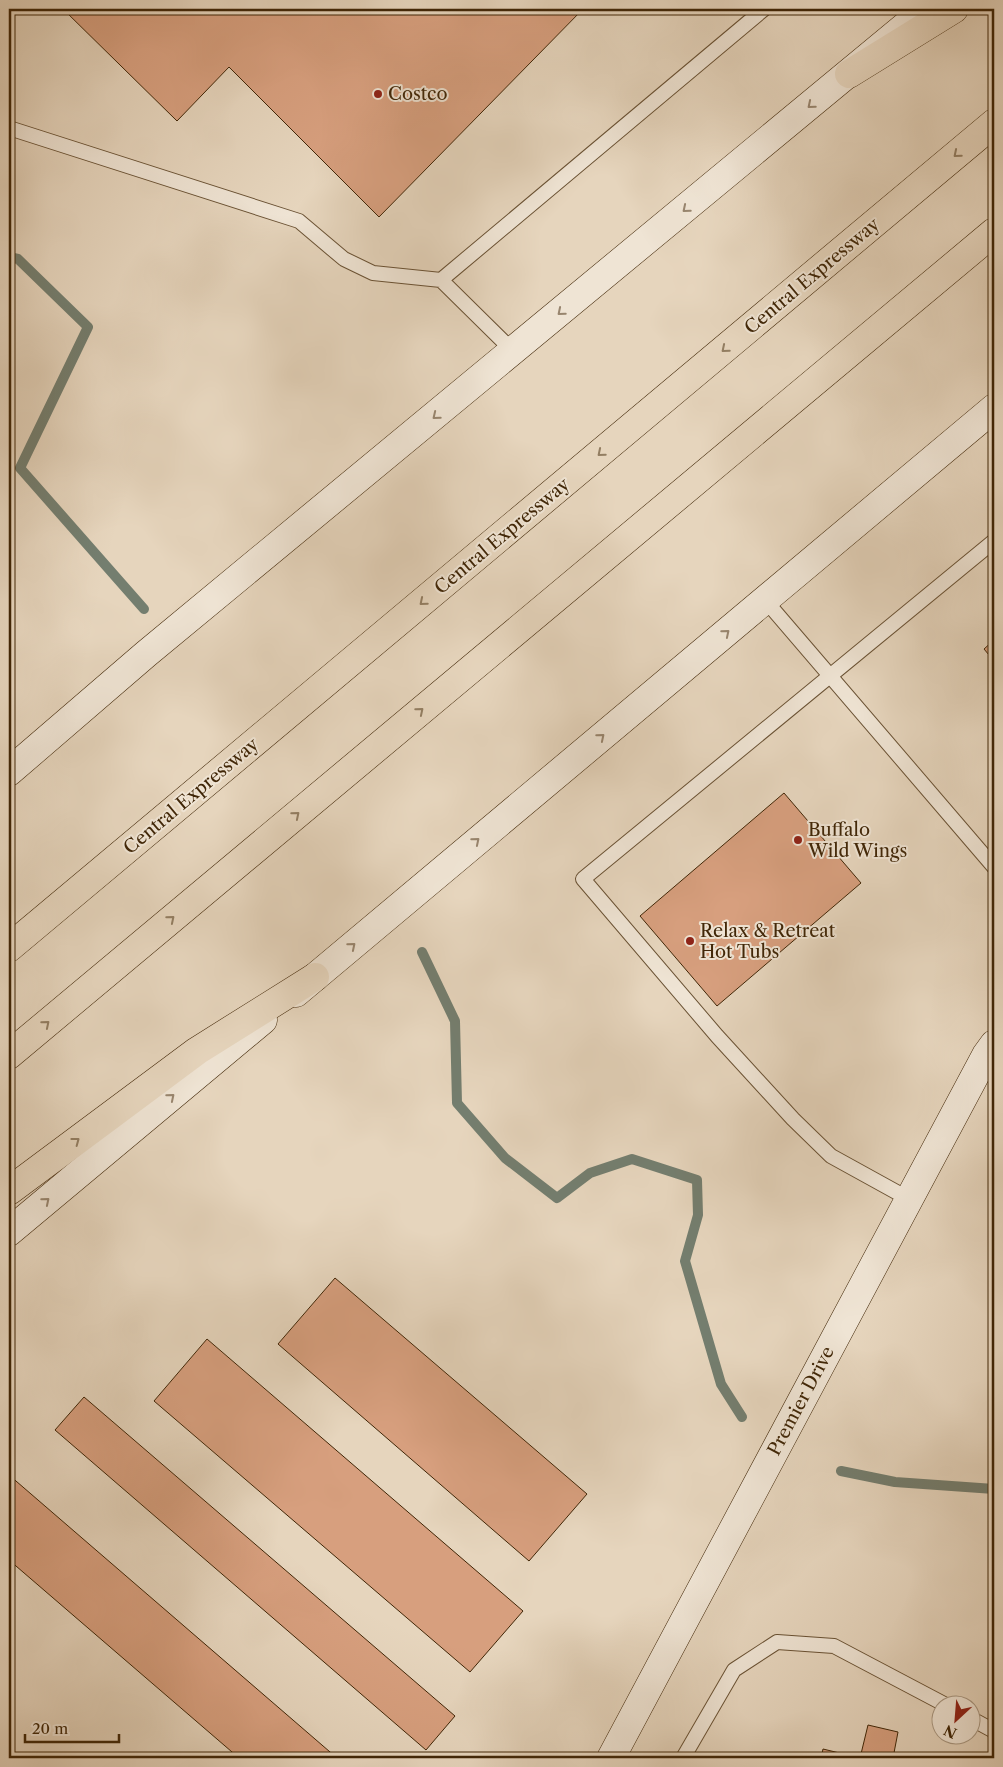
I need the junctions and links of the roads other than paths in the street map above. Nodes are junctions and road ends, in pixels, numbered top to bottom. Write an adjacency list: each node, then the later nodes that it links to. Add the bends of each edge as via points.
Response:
1 (764, 9): 8 (lane)
2 (926, 9): 4 (main road)
3 (954, 9): 4 (highway)
4 (849, 74): 9 (main road, one-way to 9)
5 (994, 122): 16 (highway, Central Expressway, one-way to 16)
6 (9, 128): 8 (lane, via 299,221 344,259 373,273)
7 (994, 232): 19 (highway, one-way to 7)
8 (441, 280): 9 (lane)
9 (514, 352): 14 (main road, one-way to 14, via 154,648)
10 (994, 408): 12 (main road)
11 (994, 541): 13 (lane)
12 (765, 600): 13 (lane); 17 (main road, one-way to 12)
13 (830, 675): 15 (lane); 21 (lane, via 583,879 717,1036 793,1119 831,1156)
14 (9, 772)
15 (994, 867)
16 (9, 948)
17 (314, 977): 20 (highway, one-way to 17, via 197,1051); 22 (main road, one-way to 17)
18 (994, 1044): 21 (main road, Premier Drive)
19 (9, 1055)
20 (9, 1191)
21 (909, 1199): 26 (main road, Premier Drive)
22 (9, 1232)
23 (930, 1697): 27 (lane, via 834,1646 777,1642 734,1670)
24 (980, 1723): 25 (lane)
25 (994, 1731)
26 (611, 1758)
27 (683, 1758)

